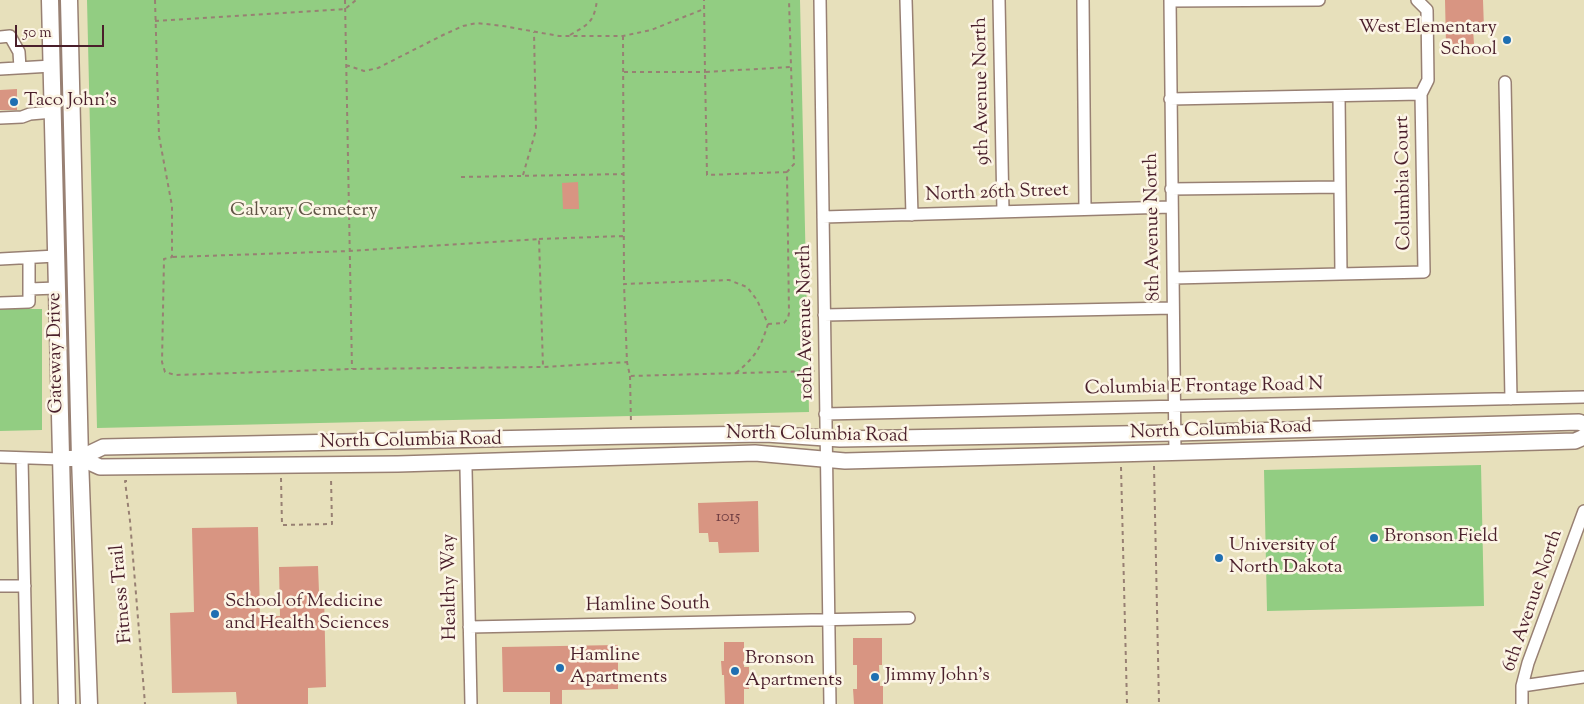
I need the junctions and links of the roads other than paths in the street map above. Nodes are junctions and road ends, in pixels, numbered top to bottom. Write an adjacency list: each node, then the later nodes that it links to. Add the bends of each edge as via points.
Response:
1 (50, 0): 11 (highway, Gateway Drive)
2 (69, 0): 50 (highway, Gateway Drive)
3 (820, 0): 28 (street, 10th Avenue North)
4 (906, 0): 27 (street)
5 (999, 0): 26 (street, 9th Avenue North)
6 (1084, 0): 25 (street)
7 (1170, 0): 8 (street); 17 (street, 8th Avenue North)
8 (1319, 0)
9 (1417, 0): 15 (street, via 1427,10 1428,80)
10 (0, 37): 12 (street, via 10,36 19,52)
11 (52, 66): 12 (street); 18 (highway, Gateway Drive)
12 (20, 68): 13 (street)
13 (0, 69)
14 (1505, 82): 40 (street)
15 (1421, 94): 16 (street, Columbia Court); 32 (street, Columbia Court, via 1424,272)
16 (1339, 96): 17 (street, Columbia Court); 22 (street)
17 (1170, 99): 23 (street, 8th Avenue North)
18 (53, 112): 20 (street); 29 (highway, Gateway Drive)
19 (0, 113): 20 (street)
20 (30, 114): 21 (street)
21 (0, 118)
22 (1340, 187): 23 (street); 32 (street)
23 (1171, 189): 24 (street, 8th Avenue North)
24 (1171, 207): 25 (street, North 26th Street); 33 (street, 8th Avenue North)
25 (1085, 209): 26 (street, North 26th Street)
26 (1003, 212): 27 (street, North 26th Street)
27 (912, 214): 28 (street, North 26th Street)
28 (823, 217): 38 (street, 10th Avenue North)
29 (56, 256): 30 (street); 34 (highway, Gateway Drive)
30 (29, 258): 31 (street); 35 (street)
31 (0, 259)
32 (1341, 274): 33 (street, Columbia Court)
33 (1173, 278): 37 (street, 8th Avenue North)
34 (57, 288): 35 (street); 51 (highway, Gateway Drive)
35 (29, 289): 36 (street, via 30,302)
36 (0, 303)
37 (1173, 308): 38 (street); 41 (street, 8th Avenue North)
38 (824, 315): 42 (street, 10th Avenue North)
39 (1584, 397): 40 (street, Columbia E Frontage Road N)
40 (1511, 398): 41 (street, Columbia E Frontage Road N)
41 (1174, 407): 42 (street, Columbia E Frontage Road N); 44 (street, 8th Avenue North)
42 (826, 414): 46 (street, 10th Avenue North)
43 (1584, 424): 44 (main road, North Columbia Road)
44 (1175, 433): 46 (main road, North Columbia Road); 47 (street, 8th Avenue North)
45 (1584, 437): 47 (main road, North Columbia Road, via 1575,441)
46 (826, 438): 50 (main road, North Columbia Road, via 766,434 103,447); 52 (street, 10th Avenue North)
47 (1175, 453): 52 (main road, North Columbia Road)
48 (0, 457): 49 (street, North Columbia Road)
49 (22, 458): 51 (street, North Columbia Road); 56 (street)
50 (80, 458): 51 (main road, North Columbia Road); 52 (main road, North Columbia Road, via 100,467 398,464 755,453); 64 (highway, Gateway Drive)
51 (60, 459): 63 (highway, Gateway Drive)
52 (826, 460): 58 (street, 10th Avenue North)
53 (466, 469): 59 (street, Healthy Way)
54 (1584, 511): 61 (street, 6th Avenue North)
55 (0, 586): 56 (street)
56 (25, 586): 62 (street)
57 (909, 618): 58 (street, Hamline South)
58 (828, 620): 59 (street, Hamline South); 66 (street, 10th Avenue North)
59 (469, 627): 65 (street, Healthy Way)
60 (1584, 677): 61 (street)
61 (1522, 686): 67 (street, 6th Avenue North)
62 (27, 704)
63 (67, 704)
64 (89, 704)
65 (471, 704)
66 (830, 704)
67 (1522, 704)

